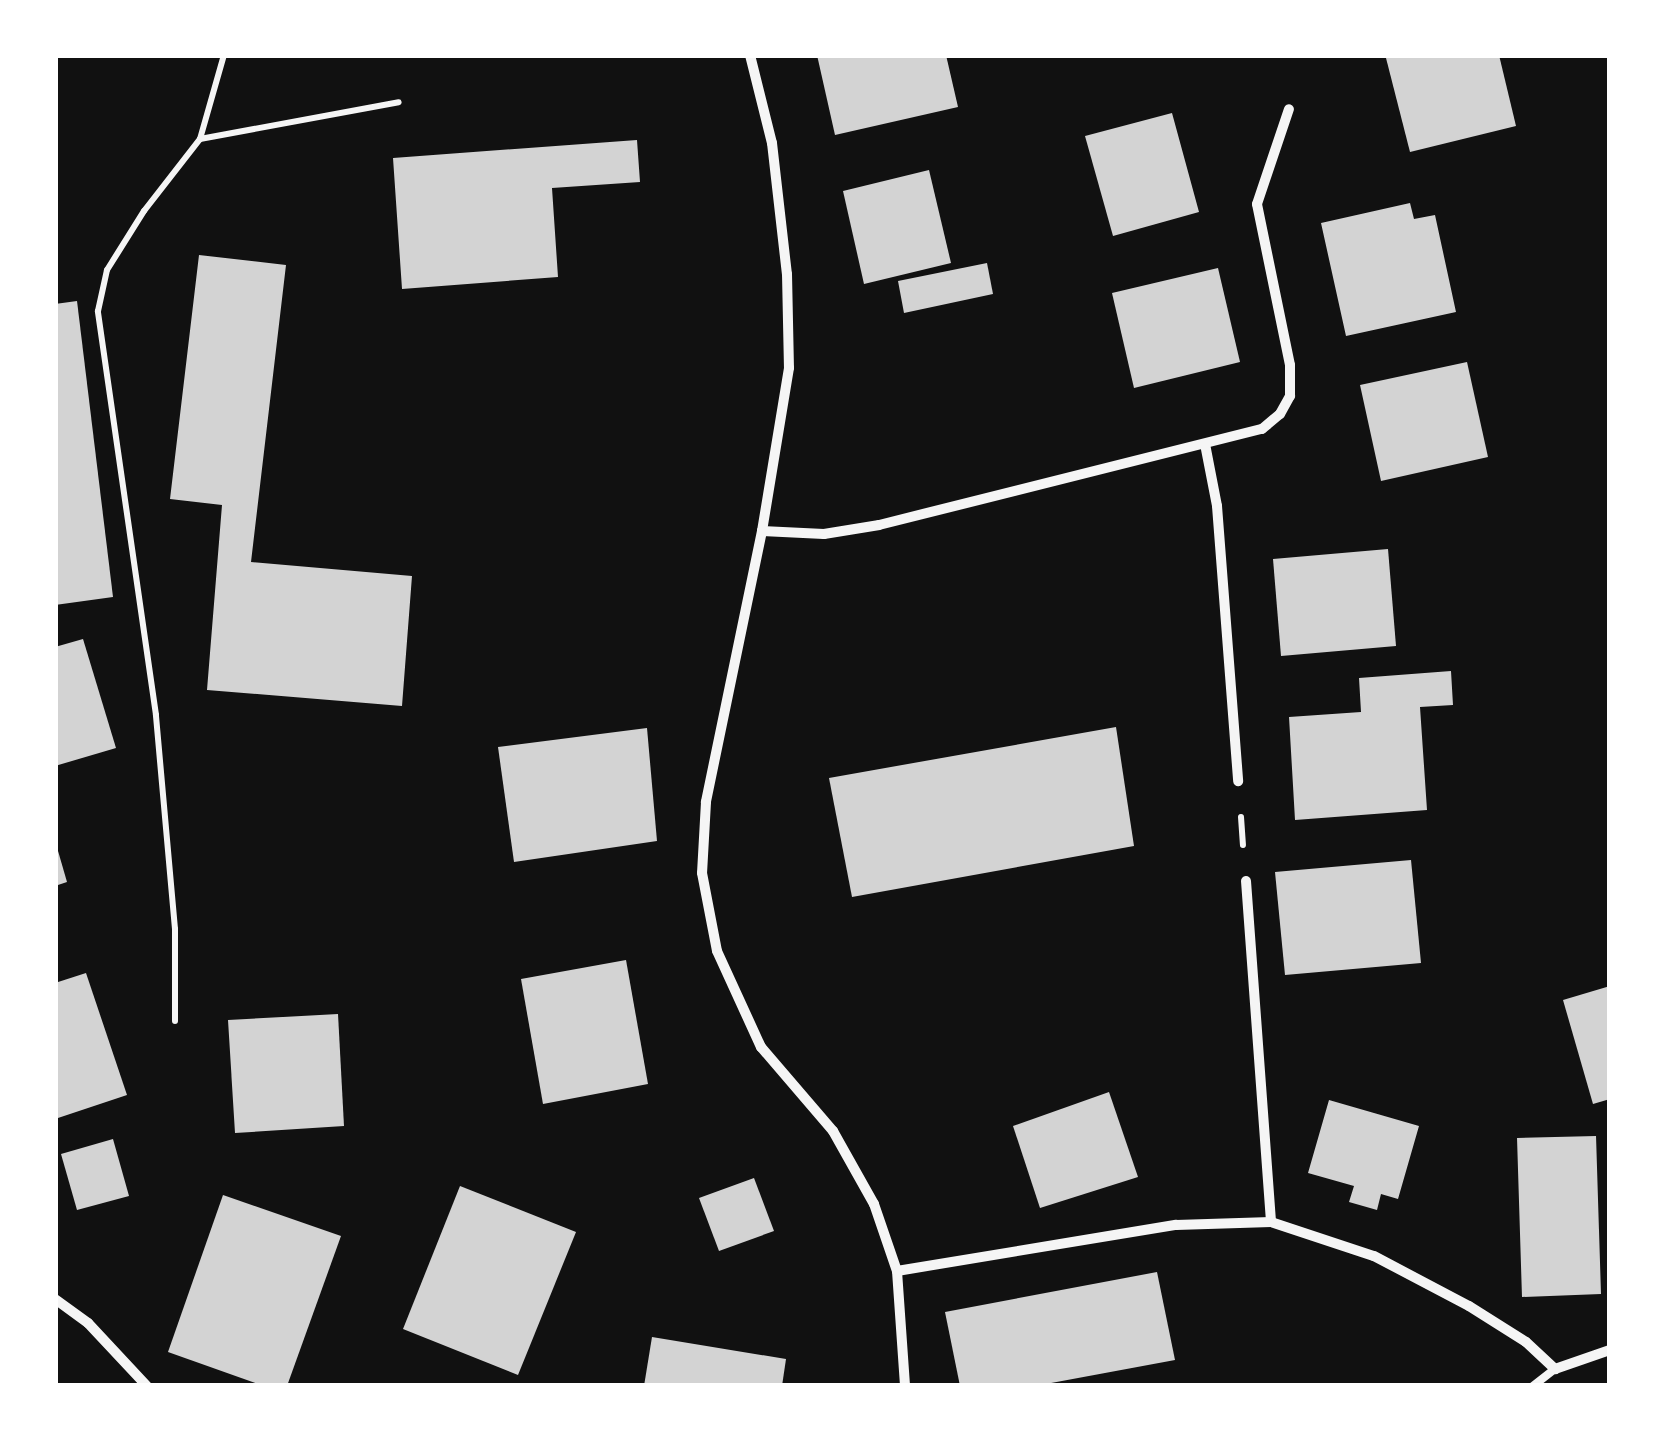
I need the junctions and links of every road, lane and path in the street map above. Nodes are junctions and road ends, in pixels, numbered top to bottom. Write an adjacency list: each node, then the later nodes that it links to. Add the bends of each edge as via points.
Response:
1 (224, 55): 5 (path)
2 (750, 55): 7 (street, via 772,143 788,292 789,368)
3 (400, 102): 5 (path)
4 (1290, 109): 6 (street, via 1257,204 1290,366 1290,396 1262,429)
5 (200, 139): 10 (path, via 107,270 98,311 156,715 175,929)
6 (1204, 444): 7 (street, via 879,525 824,534); 8 (street, via 1217,506)
7 (762, 531): 12 (street, via 718,730 702,873 717,950 761,1047 833,1132 874,1204)
8 (1238, 780): 9 (path)
9 (1246, 881): 11 (street)
10 (174, 1021)
11 (1271, 1222): 12 (street, via 1176,1225); 15 (street, via 1374,1256 1469,1306)
12 (897, 1271): 17 (street)
13 (55, 1299): 16 (street, via 88,1323)
14 (1610, 1350): 15 (street)
15 (1555, 1368): 18 (lane)
16 (147, 1386)
17 (905, 1386)
18 (1533, 1386)

